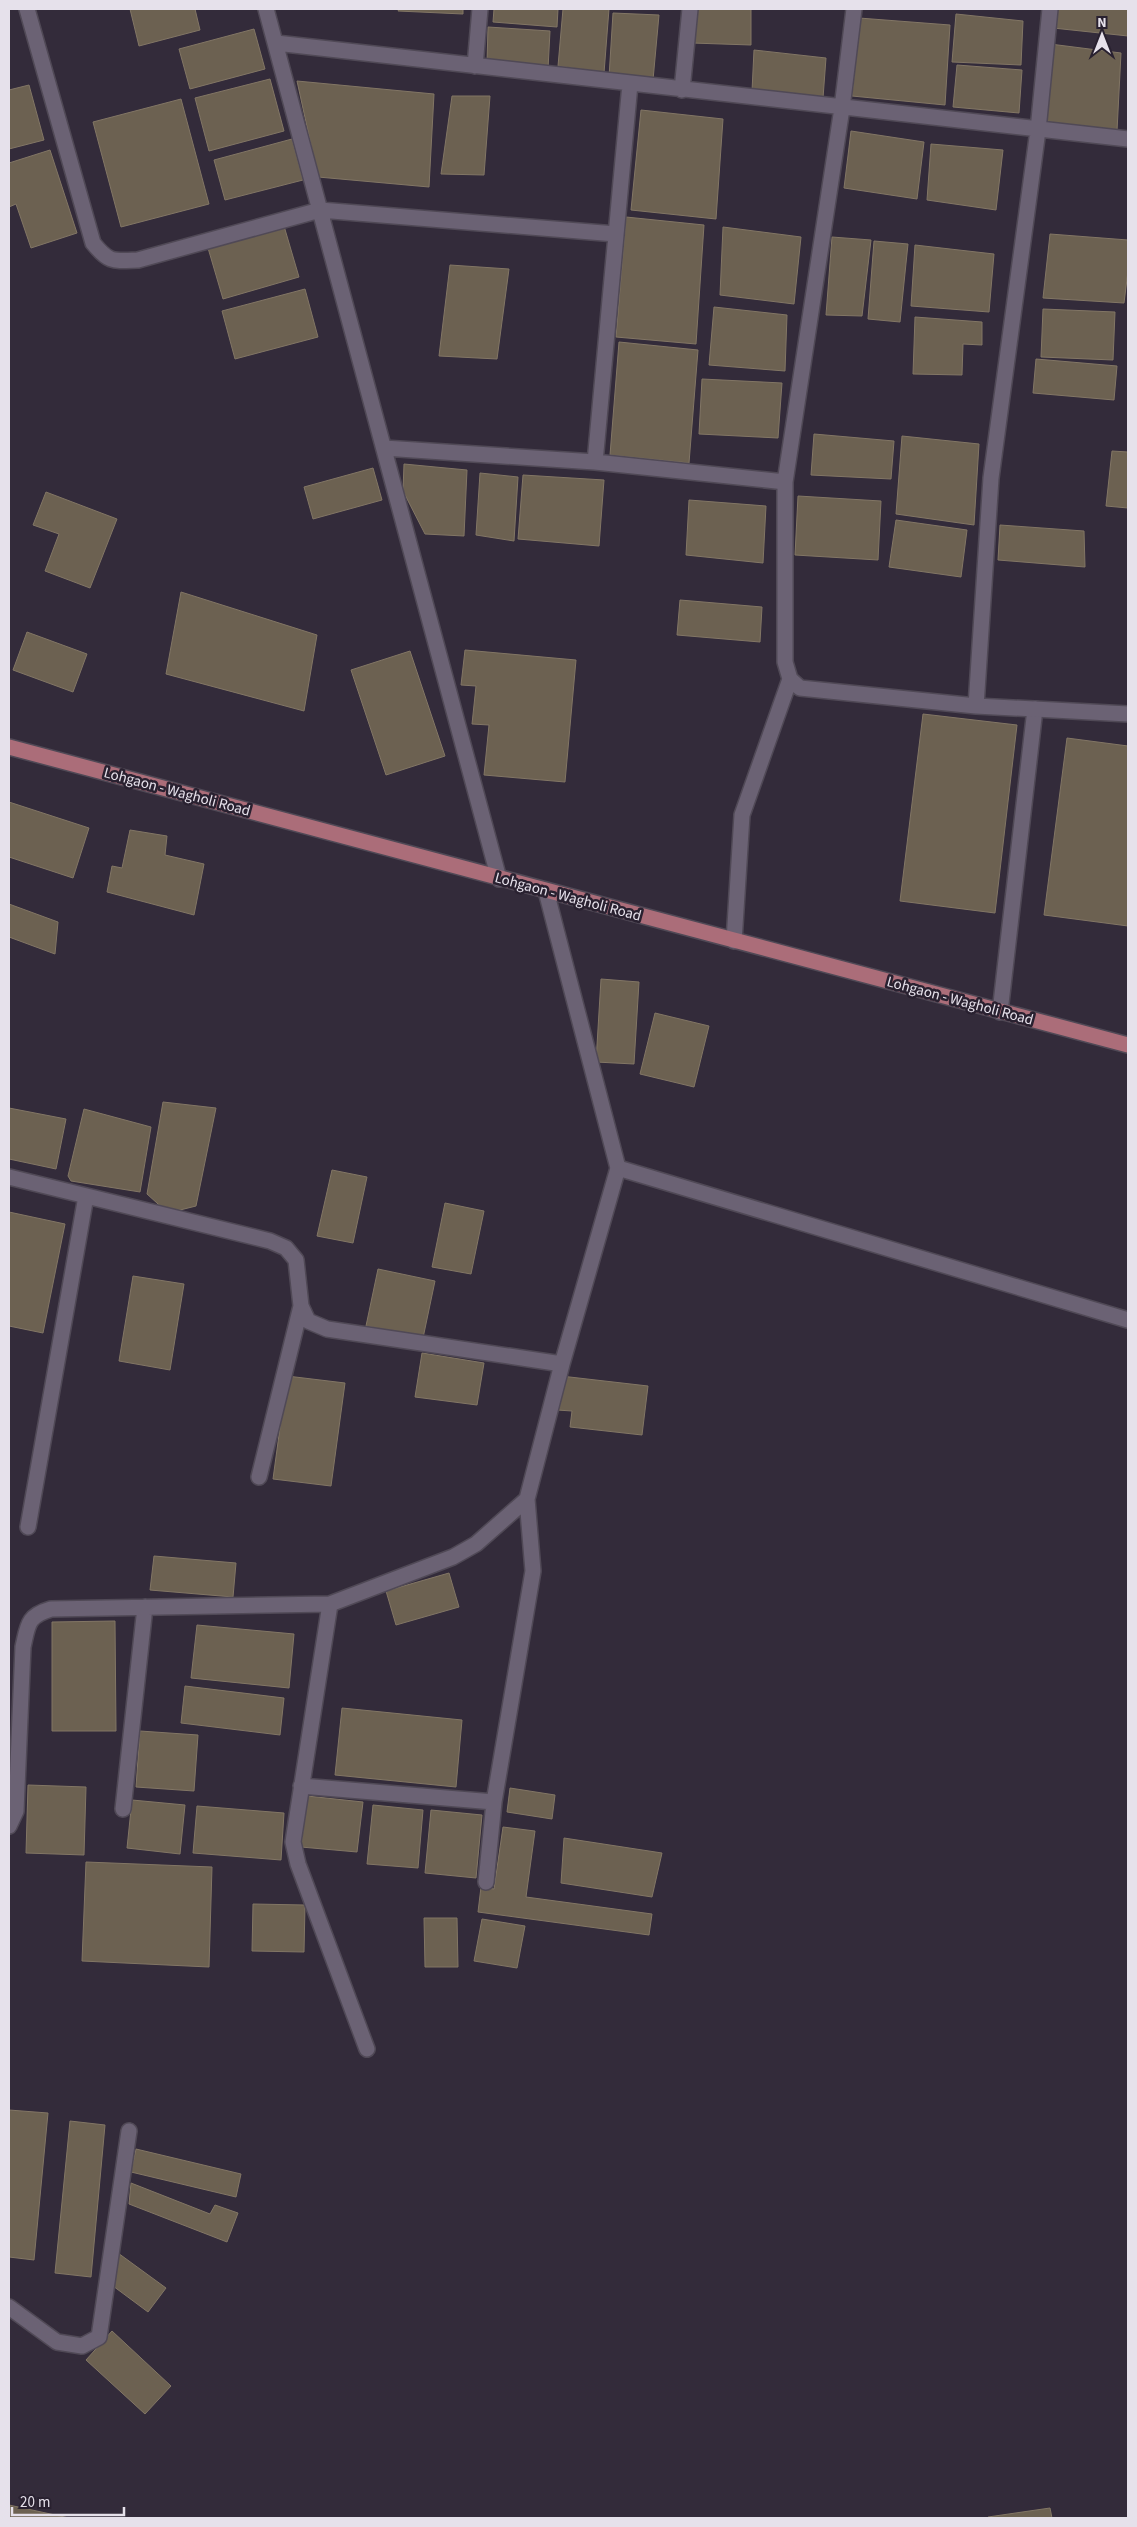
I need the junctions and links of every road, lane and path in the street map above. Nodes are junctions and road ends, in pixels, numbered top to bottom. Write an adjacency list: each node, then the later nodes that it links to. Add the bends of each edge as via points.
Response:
1 (27, 9): 14 (street, via 94,243 104,257 116,261 138,260)
2 (266, 9): 7 (street)
3 (480, 9): 8 (street)
4 (690, 9): 10 (street)
5 (854, 9): 11 (street)
6 (1050, 9): 12 (street)
7 (276, 43): 8 (street); 14 (street)
8 (476, 66): 9 (street)
9 (630, 84): 10 (street); 15 (street)
10 (682, 90): 11 (street)
11 (842, 108): 12 (street); 18 (street)
12 (1038, 130): 13 (street); 20 (street, via 991,478)
13 (1128, 139)
14 (320, 210): 15 (street); 16 (street)
15 (616, 234): 17 (street)
16 (384, 448): 17 (street); 24 (street)
17 (595, 462): 18 (street)
18 (785, 482): 19 (street, via 785,662)
19 (790, 679): 20 (street, via 800,688); 26 (street, via 742,815)
20 (976, 706): 21 (street)
21 (1035, 709): 22 (street); 27 (street)
22 (1128, 714)
23 (9, 747): 24 (main road, Lohgaon - Wagholi Road)
24 (499, 879): 25 (main road, Lohgaon - Wagholi Road)
25 (546, 891): 26 (main road, Lohgaon - Wagholi Road); 29 (street)
26 (734, 941): 27 (main road, Lohgaon - Wagholi Road)
27 (1000, 1012): 28 (main road, Lohgaon - Wagholi Road)
28 (1128, 1045)
29 (618, 1168): 33 (street); 34 (street)
30 (9, 1177): 31 (street)
31 (86, 1196): 32 (street, via 270,1241 286,1248 296,1260); 37 (street)
32 (301, 1306): 34 (street, via 308,1321 328,1329); 35 (street)
33 (1128, 1320)
34 (562, 1364): 36 (street)
35 (259, 1477)
36 (527, 1499): 38 (street, via 476,1544 453,1557); 41 (street, via 533,1570)
37 (28, 1527)
38 (330, 1604): 39 (street); 40 (street)
39 (145, 1608): 42 (street); 43 (street, via 51,1609 36,1614 28,1625 23,1647 16,1811)
40 (301, 1786): 41 (street); 46 (street, via 293,1842 298,1864)
41 (494, 1802): 45 (street)
42 (123, 1809)
43 (9, 1826): 44 (street)
44 (9, 1836)
45 (486, 1882)
46 (367, 2049)
47 (129, 2131): 48 (street, via 99,2337 82,2346 57,2342)
48 (9, 2307)

